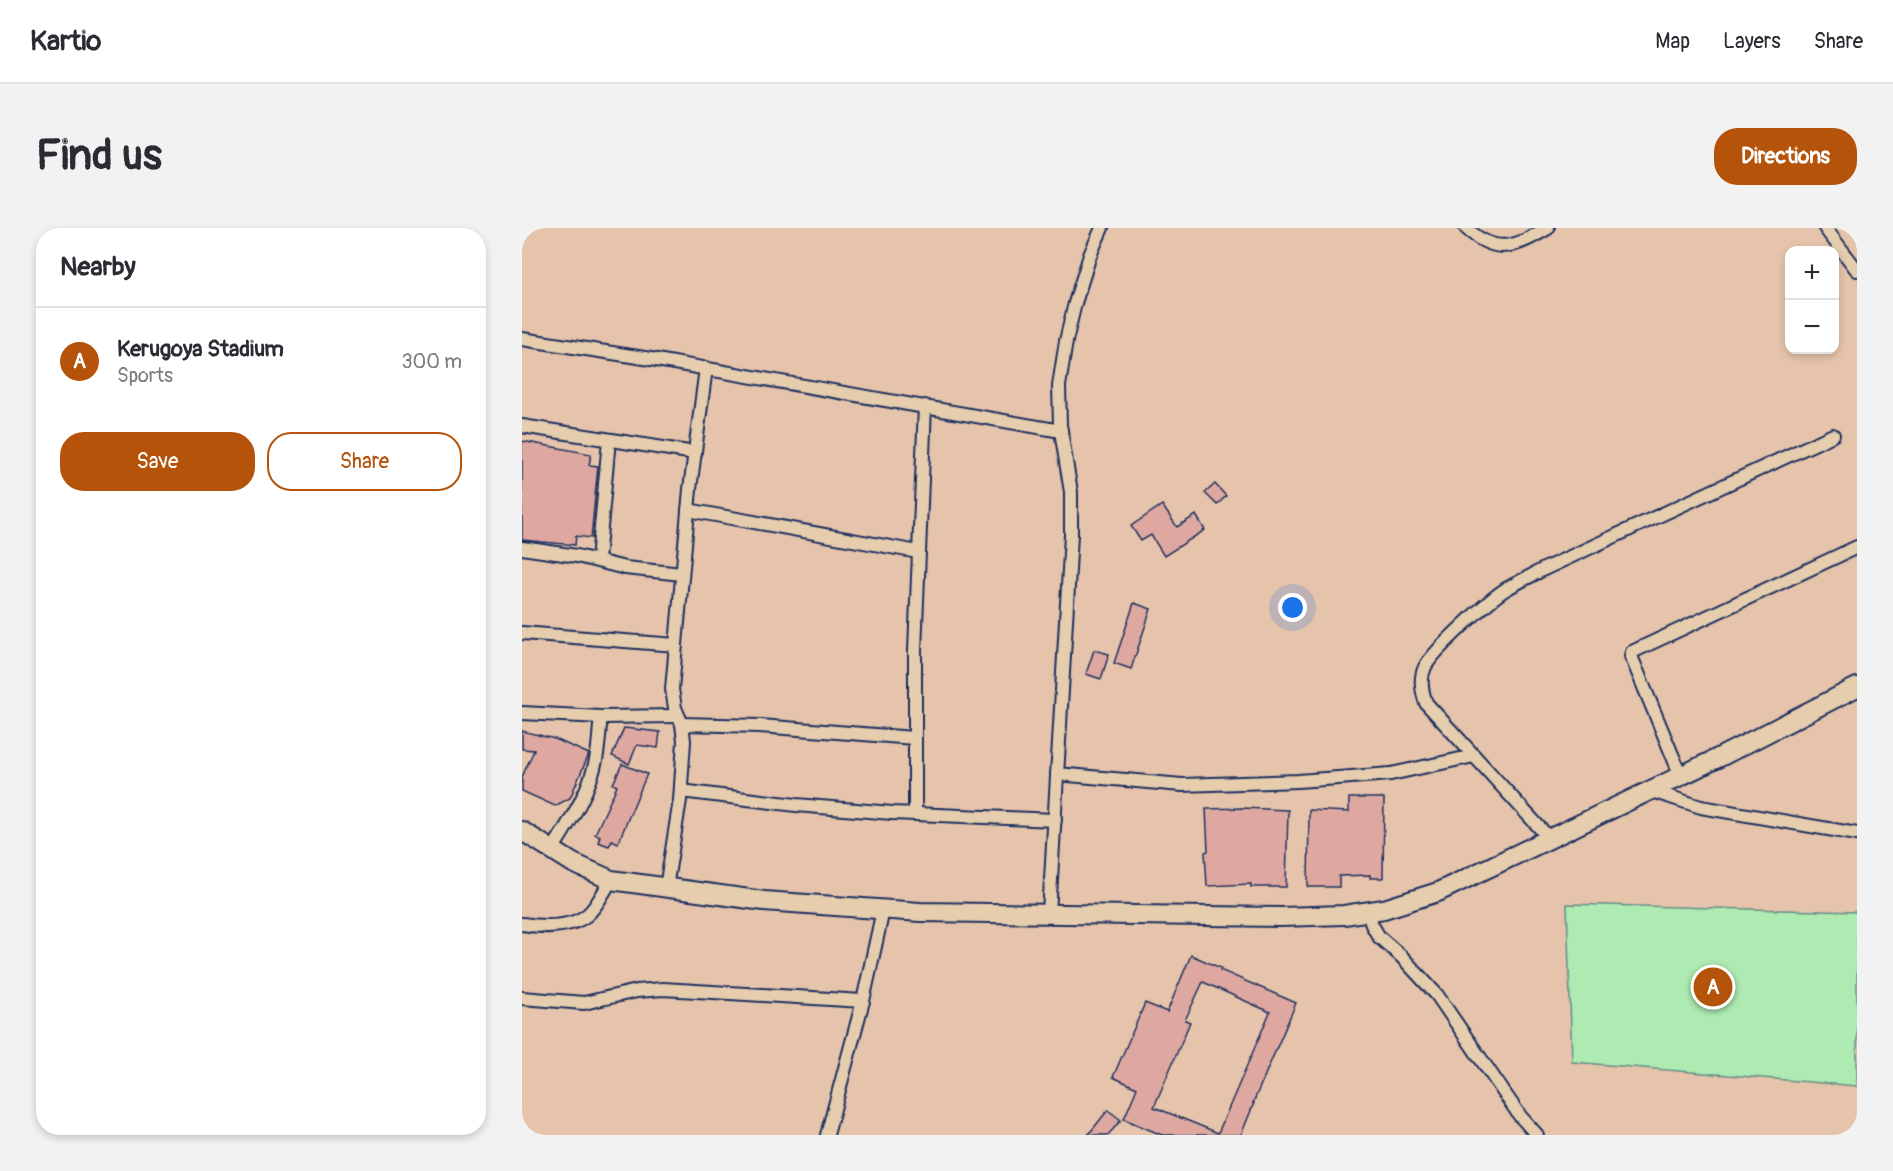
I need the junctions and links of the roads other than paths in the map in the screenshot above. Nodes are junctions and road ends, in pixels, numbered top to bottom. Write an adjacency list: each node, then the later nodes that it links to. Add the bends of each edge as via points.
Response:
1 (1102, 228): 10 (street, via 1090,255 1066,341 1059,386)
2 (1466, 228): 3 (street, via 1482,240 1509,247)
3 (1548, 228)
4 (1825, 228): 5 (street)
5 (1857, 270)
6 (522, 339): 7 (street)
7 (706, 368): 8 (street); 13 (street)
8 (926, 406): 10 (street); 17 (street)
9 (522, 426): 12 (street)
10 (1061, 431): 28 (street, via 1071,492 1071,535)
11 (1833, 435): 27 (street, via 1518,582 1454,633 1425,666 1422,692 1426,704)
12 (609, 440): 13 (street); 18 (street)
13 (695, 453): 14 (street)
14 (688, 510): 17 (street); 19 (street)
15 (1857, 547): 29 (street, via 1632,651)
16 (522, 548): 18 (street)
17 (918, 552): 26 (street)
18 (598, 560): 19 (street, via 624,568)
19 (682, 574): 21 (street)
20 (522, 633): 21 (street)
21 (676, 645): 25 (street, via 672,689)
22 (1857, 687): 29 (main road)
23 (522, 713): 24 (street)
24 (601, 717): 25 (street); 37 (street, via 596,760 587,788)
25 (680, 720): 26 (street); 31 (street, via 684,741)
26 (914, 738): 32 (street)
27 (1474, 756): 28 (street, via 1390,774 1298,781 1182,785); 36 (street)
28 (1057, 774): 33 (street)
29 (1681, 776): 30 (main road)
30 (1649, 790): 35 (street, via 1701,807); 36 (main road)
31 (681, 791): 32 (street, via 796,806); 39 (street)
32 (915, 813): 33 (street)
33 (1055, 820): 42 (street)
34 (522, 831): 37 (main road)
35 (1857, 834)
36 (1550, 839): 41 (main road, via 1438,892)
37 (552, 849): 38 (main road)
38 (611, 880): 39 (main road); 43 (street, via 582,918 541,927)
39 (666, 888): 40 (main road, via 764,901)
40 (883, 910): 42 (main road); 45 (street)
41 (1368, 912): 42 (main road, via 1281,917); 47 (street, via 1378,937 1437,995)
42 (1048, 914)
43 (522, 924)
44 (522, 998): 45 (street, via 584,1003 663,989)
45 (863, 1001): 46 (street)
46 (826, 1135)
47 (1537, 1135)

